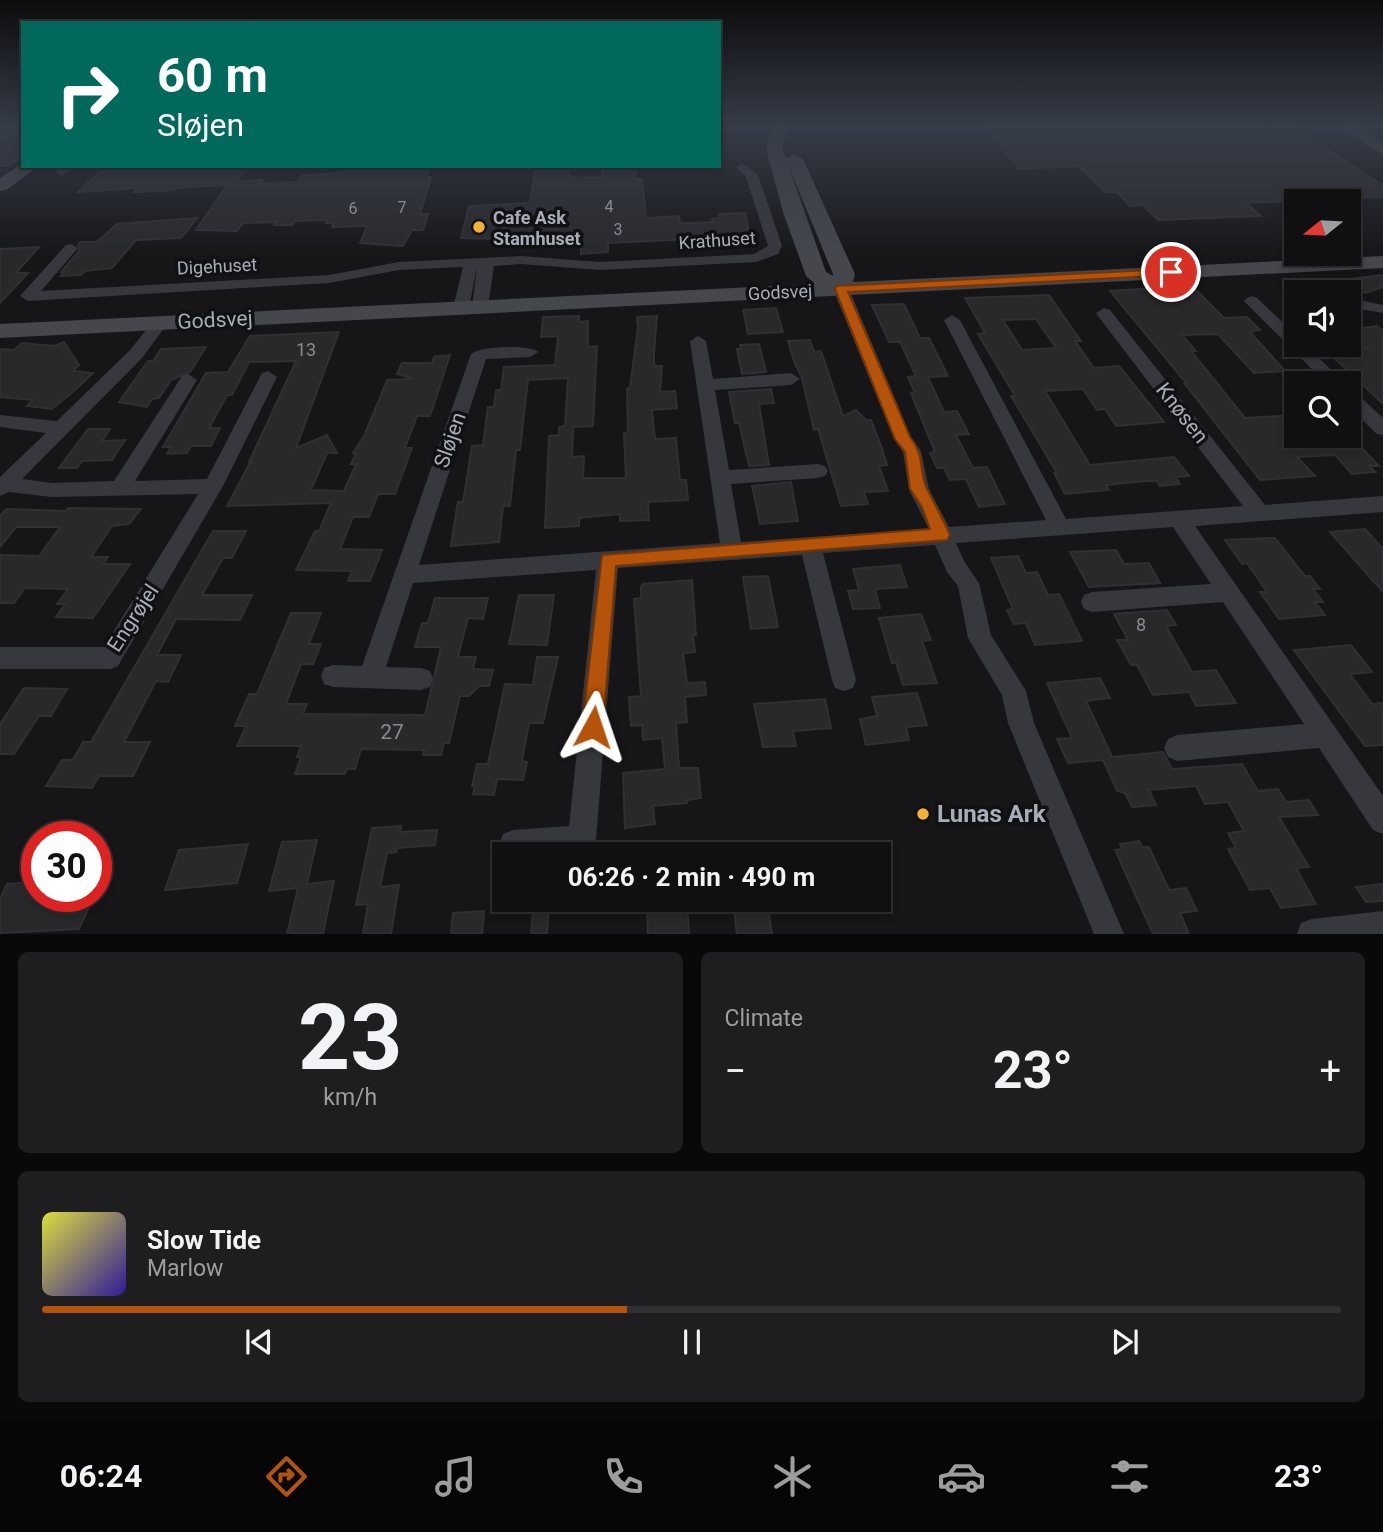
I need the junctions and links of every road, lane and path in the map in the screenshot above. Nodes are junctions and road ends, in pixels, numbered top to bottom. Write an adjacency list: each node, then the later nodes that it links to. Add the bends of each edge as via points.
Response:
1 (23, 171): 5 (street)
2 (746, 171): 13 (street, Krathuset, via 752,175 775,246 765,256)
3 (781, 171): 14 (street)
4 (798, 171): 15 (street)
5 (0, 186)
6 (71, 248): 12 (street, Digehuset, via 28,296 329,279 399,266)
7 (1383, 248): 8 (street)
8 (1362, 249)
9 (1284, 254): 15 (street, Godsvej)
10 (487, 262): 12 (street, Digehuset); 13 (street, Digehuset); 19 (street)
11 (1383, 262): 15 (street, Godsvej)
12 (471, 263): 19 (street)
13 (571, 264)
14 (817, 276): 15 (street); 17 (street, Godsvej, via 706,282)
15 (843, 281): 17 (street, Godsvej); 47 (street, via 903,439 912,451 919,489)
16 (1252, 300): 25 (street)
17 (513, 305): 19 (street, Godsvej)
18 (1361, 305): 20 (street)
19 (470, 308): 23 (street, Godsvej)
20 (1382, 310)
21 (1104, 313): 44 (street, Knøsen)
22 (952, 320): 46 (street)
23 (160, 323): 24 (street, Godsvej); 36 (street, via 136,354)
24 (0, 331)
25 (1284, 332)
26 (698, 341): 33 (street)
27 (530, 352): 51 (street, Sløjen, via 478,355)
28 (1309, 357): 29 (street)
29 (1324, 371)
30 (268, 377): 41 (street, Engrøjel)
31 (791, 379): 33 (street)
32 (188, 380): 42 (street)
33 (705, 384): 39 (street)
34 (1361, 408): 37 (street)
35 (0, 421): 36 (street)
36 (62, 428): 40 (street)
37 (1383, 429)
38 (818, 471): 39 (street)
39 (720, 478): 49 (street)
40 (2, 486): 42 (street)
41 (213, 486): 42 (street); 54 (street, Engrøjel, via 110,658)
42 (119, 490)
43 (1383, 504): 44 (street)
44 (1260, 513): 45 (street)
45 (1179, 519): 46 (street); 52 (street)
46 (1060, 527): 47 (street)
47 (941, 535): 48 (street); 64 (street, via 968,583 980,638 1014,691 1021,723)
48 (810, 545): 49 (street); 58 (street)
49 (732, 551): 50 (street)
50 (608, 560): 51 (street); 62 (street, via 582,839)
51 (405, 575): 56 (street, Sløjen)
52 (1228, 592): 53 (street); 59 (street)
53 (1092, 602)
54 (0, 658)
55 (333, 676): 56 (street)
56 (370, 677): 57 (street)
57 (421, 679)
58 (844, 680)
59 (1325, 735): 60 (street); 61 (street)
60 (1177, 748)
61 (1383, 820)
62 (541, 842)
63 (1383, 926): 65 (street)
64 (1108, 933)
65 (1312, 933)

